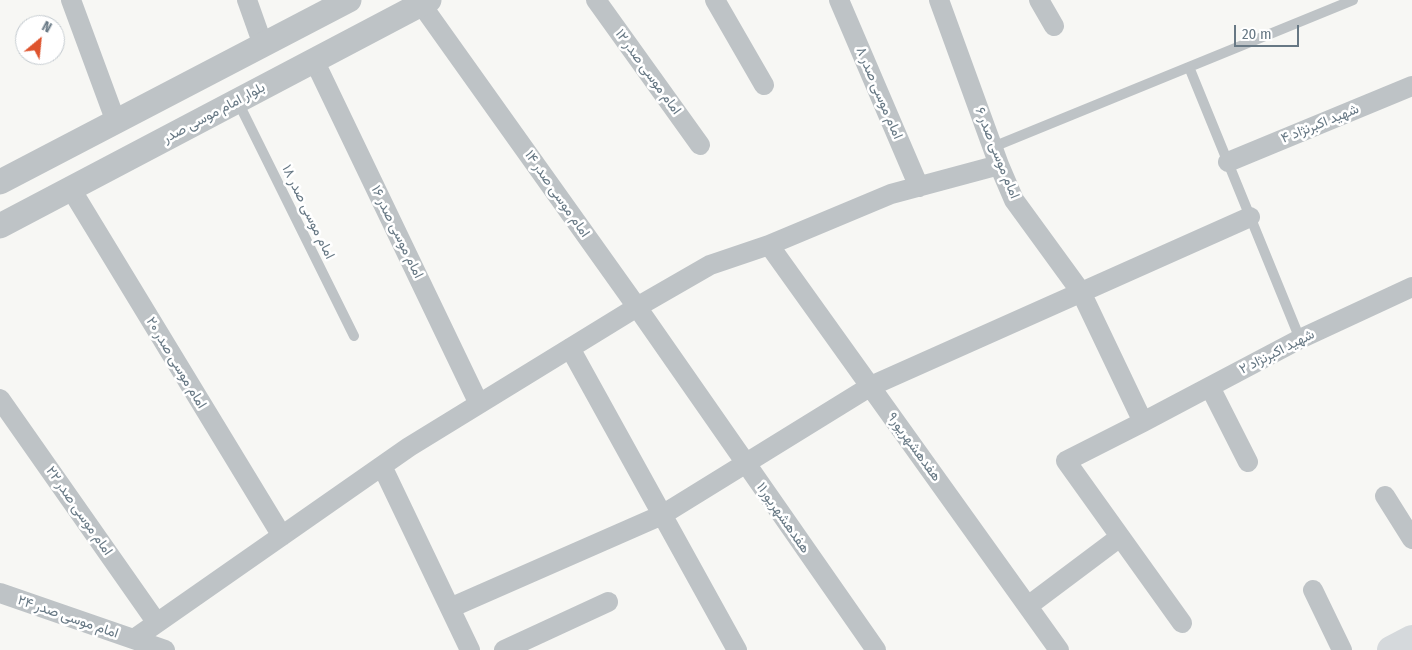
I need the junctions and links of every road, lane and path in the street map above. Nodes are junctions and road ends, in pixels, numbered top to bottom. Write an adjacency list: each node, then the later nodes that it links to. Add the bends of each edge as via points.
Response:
1 (71, 0): 18 (street)
2 (248, 0): 12 (street)
3 (349, 0): 12 (street)
4 (596, 0): 19 (street, امام موسی صدر ۱۲)
5 (715, 0): 15 (street)
6 (839, 0): 23 (street, امام موسی صدر ۸)
7 (938, 0): 20 (street, امام موسی صدر ۶)
8 (1039, 0): 11 (street)
9 (1353, 0): 14 (lane)
10 (425, 2): 13 (street, بلوار امام موسی صدر); 30 (street, امام موسی صدر ۱۴)
11 (1054, 26)
12 (263, 45): 18 (street)
13 (314, 60): 17 (street, بلوار امام موسی صدر); 38 (street, امام موسی صدر ۱۶)
14 (1189, 67): 20 (lane); 21 (lane)
15 (764, 85)
16 (1412, 86): 21 (street, شهید اکبرنژاد ۴)
17 (238, 101): 24 (street, بلوار امام موسی صدر); 31 (lane, امام موسی صدر ۱۸)
18 (116, 122): 22 (street)
19 (700, 144)
20 (996, 156): 23 (street); 29 (street, امام موسی صدر ۶, via 1014,200)
21 (1228, 162): 25 (lane)
22 (0, 182)
23 (919, 187): 27 (street, via 891,194)
24 (71, 189): 26 (street, بلوار امام موسی صدر); 45 (street, امام موسی صدر ۲۰)
25 (1250, 217): 29 (street); 32 (lane)
26 (0, 226)
27 (770, 245): 30 (street, via 710,265); 35 (street, هفدهشهریور۹)
28 (1412, 287): 32 (street, شهید اکبرنژاد ۲)
29 (1081, 292): 35 (street); 39 (street, امام موسی صدر ۶)
30 (637, 307): 33 (street); 34 (street, امام موسی صدر ۱۴)
31 (354, 336)
32 (1300, 339): 36 (street, شهید اکبرنژاد ۲)
33 (570, 348): 38 (street); 44 (street)
34 (691, 385): 41 (street, هفدهشهریور۱۱)
35 (871, 386): 41 (street); 51 (street, هفدهشهریور۹)
36 (1210, 387): 39 (street, شهید اکبرنژاد ۲); 40 (street)
37 (0, 399): 53 (street, امام موسی صدر ۲۲)
38 (479, 404): 42 (street)
39 (1143, 422): 46 (street, شهید اکبرنژاد ۲, via 1066,461)
40 (1248, 462)
41 (745, 464): 44 (street); 61 (street, هفدهشهریور۱۱)
42 (382, 466): 45 (street); 52 (street)
43 (1385, 496): 47 (street)
44 (662, 515): 52 (street); 60 (street)
45 (282, 536): 53 (street)
46 (1120, 537): 51 (street); 54 (street)
47 (1412, 539)
48 (1313, 590): 63 (street)
49 (0, 593): 55 (street, امام موسی صدر ۲۴)
50 (608, 602): 59 (street)
51 (1028, 606): 62 (street, هفدهشهریور۹)
52 (450, 608): 58 (street)
53 (157, 623): 55 (street)
54 (1182, 623)
55 (134, 639): 57 (street, امام موسی صدر ۲۴)
56 (1412, 639): 64 (main road)
57 (165, 650)
58 (470, 650)
59 (504, 650)
60 (736, 650)
61 (876, 650)
62 (1059, 650)
63 (1342, 650)
64 (1391, 650)

